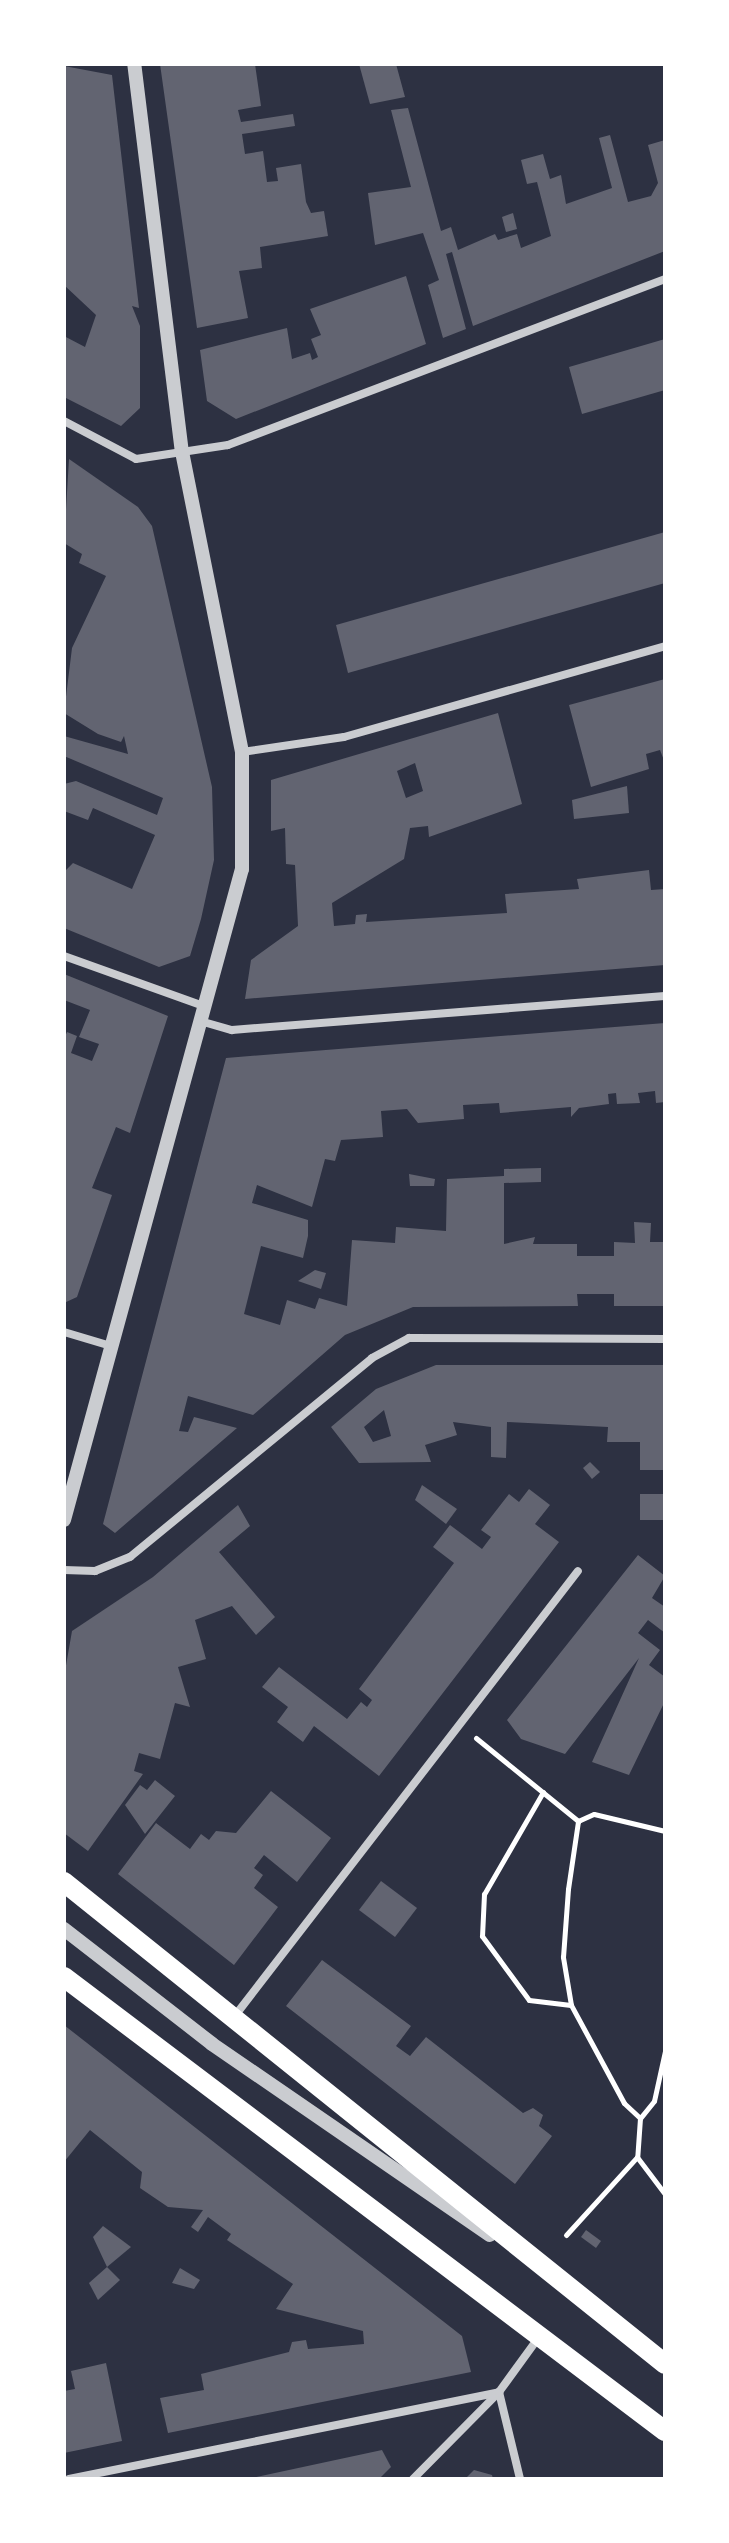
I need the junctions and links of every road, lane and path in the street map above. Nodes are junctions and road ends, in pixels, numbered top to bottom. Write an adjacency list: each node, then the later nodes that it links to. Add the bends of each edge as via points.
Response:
1 (134, 64): 4 (street)
2 (665, 279): 4 (street, via 228,445)
3 (64, 421): 4 (street, via 136,459)
4 (182, 453): 6 (street)
5 (665, 646): 6 (street, via 344,737)
6 (242, 752): 9 (street, via 242,869)
7 (64, 956): 9 (street)
8 (665, 996): 10 (street, via 232,1030)
9 (204, 1006): 10 (street)
10 (199, 1021): 13 (street)
11 (64, 1332): 13 (street)
12 (665, 1339): 15 (street, via 409,1338 372,1358 130,1557 95,1571)
13 (111, 1346): 14 (street)
14 (64, 1520)
15 (64, 1570)
16 (578, 1571): 17 (street)
17 (460, 1725): 18 (path); 25 (street)
18 (543, 1792): 19 (path); 24 (path, via 484,1894 482,1936 529,2000)
19 (578, 1821): 20 (path, via 594,1814); 24 (path, via 563,1957)
20 (665, 1831)
21 (64, 1882): 25 (main road)
22 (64, 1929): 31 (street, via 212,2044)
23 (64, 1977): 32 (main road)
24 (571, 2005): 27 (path, via 624,2103)
25 (234, 2017): 31 (main road)
26 (665, 2051): 27 (path, via 654,2101)
27 (640, 2118): 28 (path)
28 (637, 2157): 29 (path); 30 (path)
29 (665, 2194)
30 (566, 2235)
31 (573, 2292): 33 (main road)
32 (540, 2335): 34 (street); 35 (main road)
33 (665, 2364)
34 (499, 2392): 36 (street); 37 (street); 38 (street)
35 (665, 2431)
36 (69, 2479)
37 (413, 2479)
38 (520, 2479)

